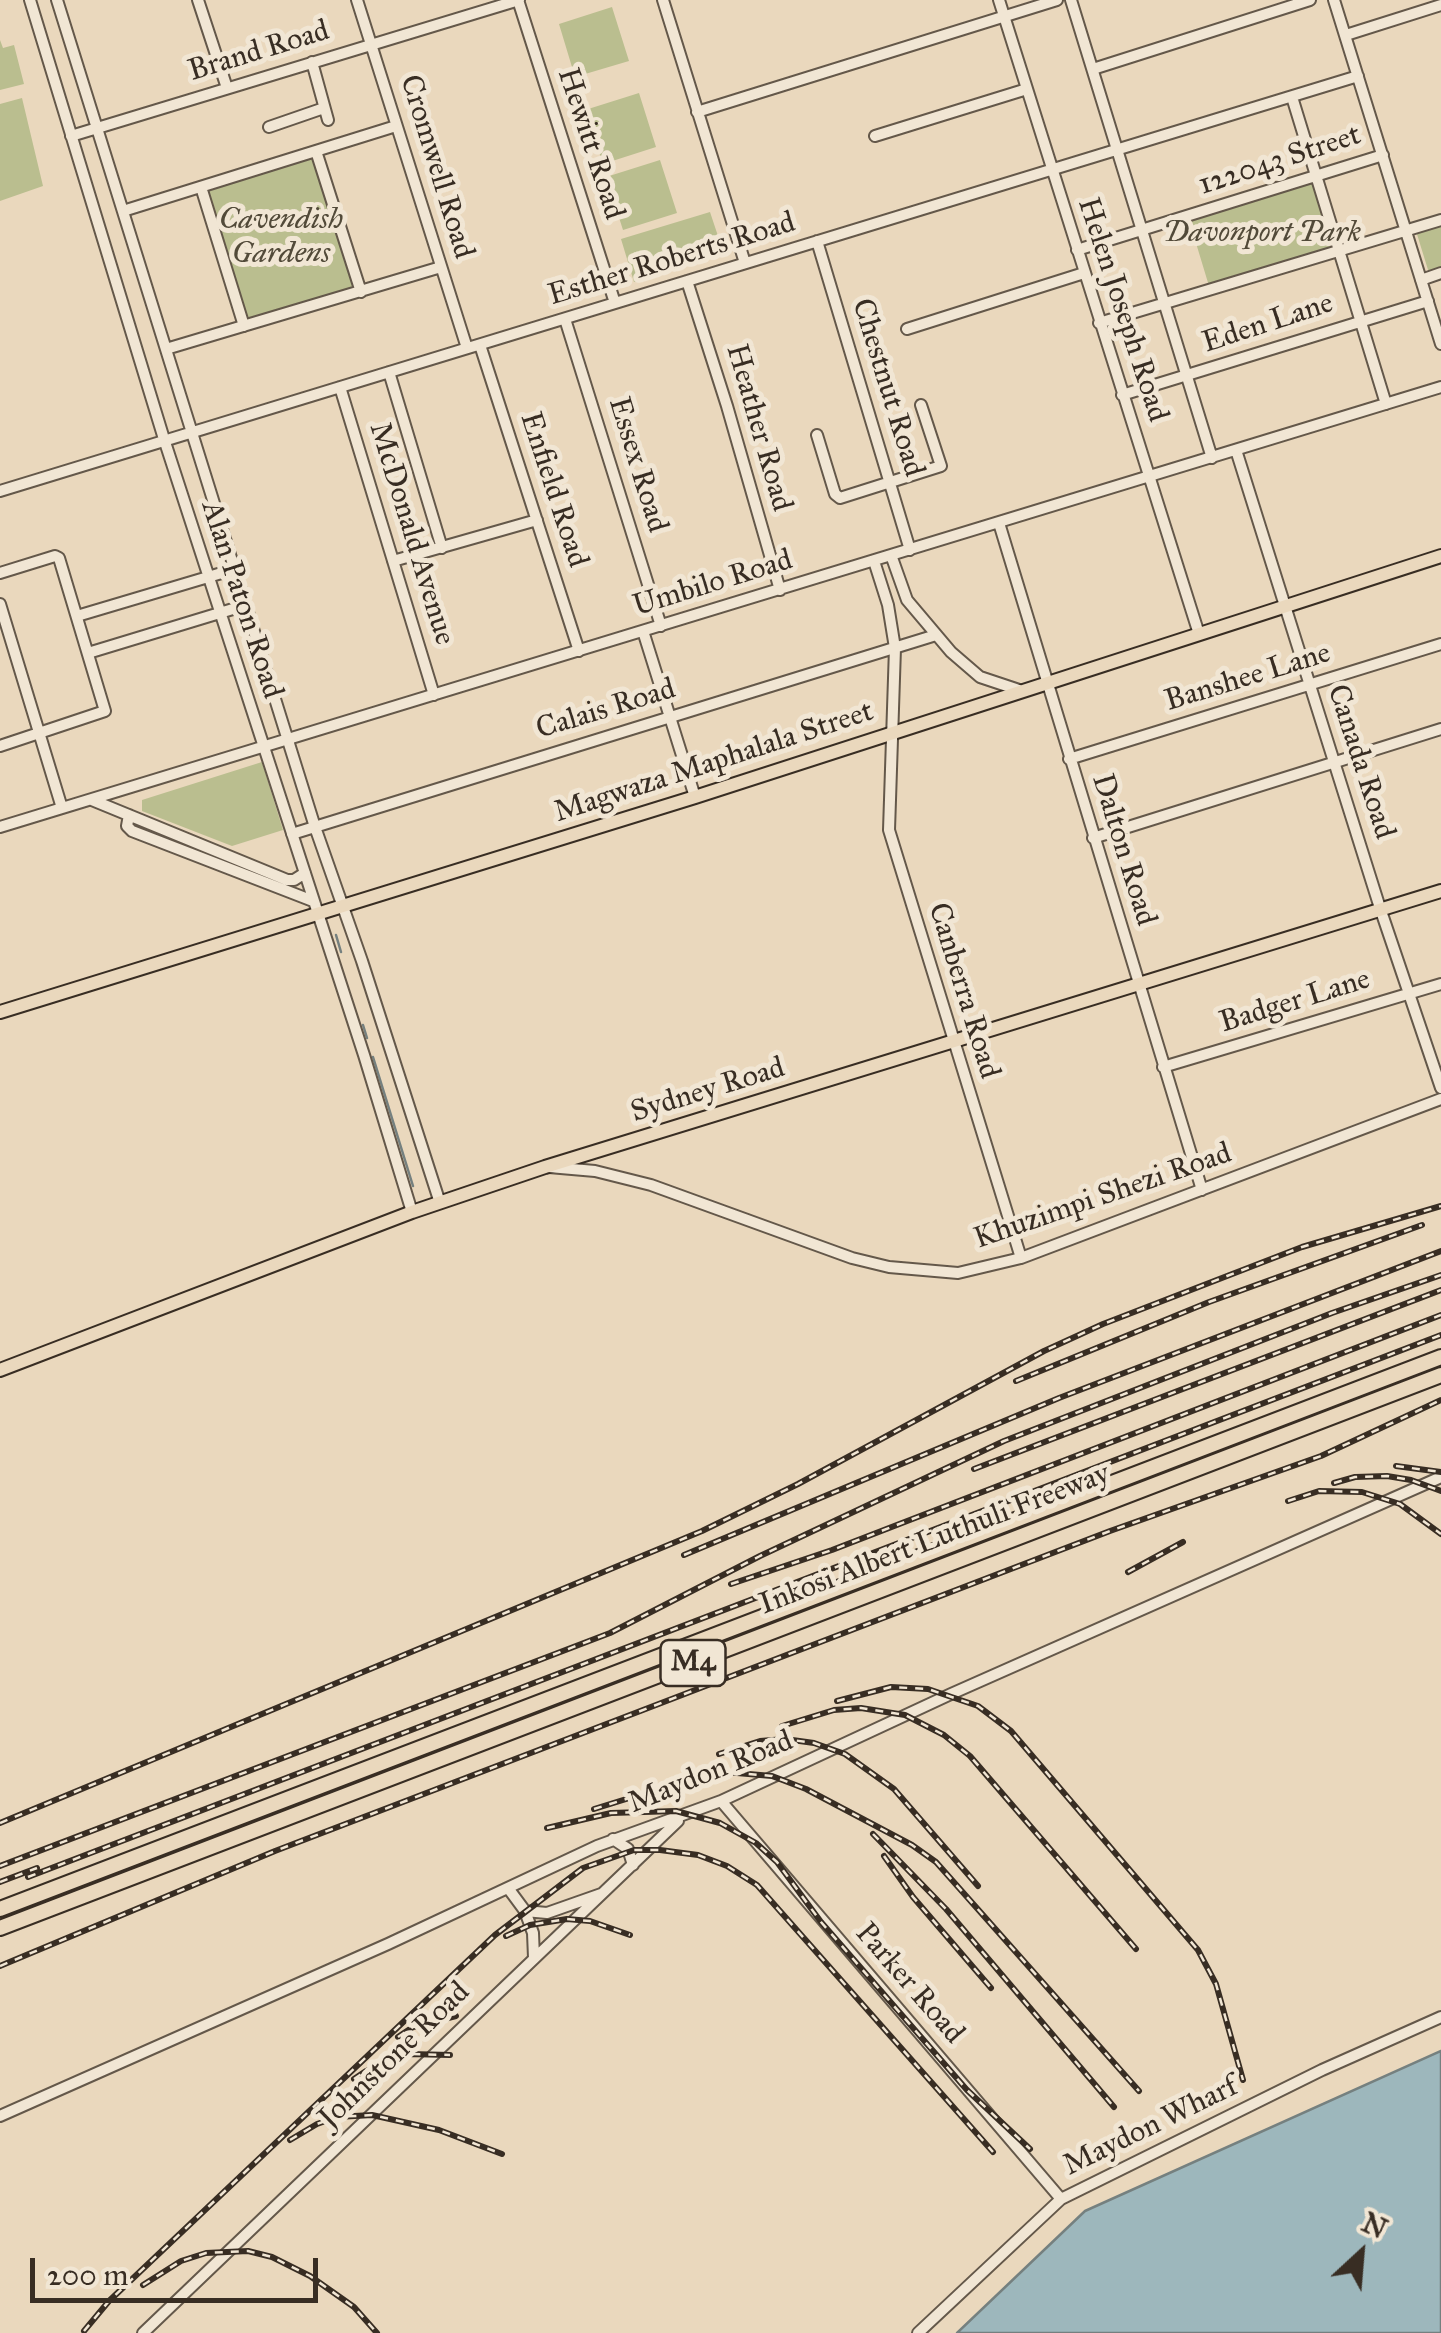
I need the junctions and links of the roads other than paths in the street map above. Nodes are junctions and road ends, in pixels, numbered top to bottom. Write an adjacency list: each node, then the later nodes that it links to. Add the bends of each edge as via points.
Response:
1 (30, 0): 27 (street, Alan Paton Road)
2 (58, 0): 26 (street, Alan Paton Road)
3 (198, 0): 20 (street)
4 (357, 0): 16 (street, Cromwell Road)
5 (518, 0): 16 (street, Brand Road); 51 (street, Hewitt Road)
6 (663, 0): 23 (street)
7 (1000, 0): 14 (street, Helen Joseph Road)
8 (1058, 0): 14 (street)
9 (1070, 0): 18 (street)
10 (1310, 0): 18 (street)
11 (1334, 0): 15 (street)
12 (1424, 5): 13 (street); 15 (street)
13 (1441, 5)
14 (1004, 16): 21 (street, Helen Joseph Road); 23 (street)
15 (1346, 36): 19 (street)
16 (371, 44): 17 (street, Brand Road); 24 (street, Cromwell Road)
17 (312, 62): 20 (street, Brand Road); 25 (street, via 326,114)
18 (1093, 69): 29 (street)
19 (1358, 76): 22 (street, Esther Roberts Road); 31 (street)
20 (227, 88): 26 (street, Brand Road)
21 (1027, 89): 28 (street); 32 (street, Helen Joseph Road)
22 (1292, 98): 29 (street, Esther Roberts Road); 33 (street)
23 (697, 112): 42 (street)
24 (396, 126): 30 (street); 43 (street, Cromwell Road)
25 (269, 127)
26 (97, 128): 27 (street, Brand Road); 35 (street, Alan Paton Road)
27 (72, 136): 71 (street, Alan Paton Road)
28 (876, 136)
29 (1116, 149): 32 (street, Esther Roberts Road); 38 (street)
30 (316, 151): 34 (street); 48 (street)
31 (1384, 155): 33 (street, 122043 Street); 37 (street)
32 (1052, 169): 39 (street, Esther Roberts Road); 41 (street, Helen Joseph Road)
33 (1317, 176): 38 (street, 122043 Street); 40 (street)
34 (201, 187): 35 (street); 55 (street)
35 (123, 211): 61 (street, Alan Paton Road)
36 (1441, 220): 37 (street)
37 (1405, 229): 40 (street); 46 (street)
38 (1141, 230): 41 (street, 122043 Street); 50 (street)
39 (816, 241): 42 (street, Esther Roberts Road); 75 (street, Chestnut Road)
40 (1339, 249): 50 (street); 53 (street)
41 (1076, 250): 44 (street, Helen Joseph Road)
42 (746, 263): 47 (street, Esther Roberts Road)
43 (441, 266): 48 (street); 60 (street, Cromwell Road)
44 (1084, 273): 54 (street, Helen Joseph Road); 57 (street)
45 (1441, 274): 46 (street)
46 (1421, 280): 49 (street)
47 (687, 281): 51 (street, Esther Roberts Road); 88 (street, Heather Road)
48 (361, 292): 55 (street)
49 (1428, 301): 53 (street, Eden Lane); 56 (street)
50 (1165, 302): 54 (street); 63 (street)
51 (615, 303): 52 (street, Esther Roberts Road)
52 (565, 319): 59 (street, Esther Roberts Road); 94 (street, Essex Road)
53 (1362, 321): 63 (street, Eden Lane); 67 (street)
54 (1099, 323): 66 (street, Helen Joseph Road)
55 (244, 326): 61 (street)
56 (1438, 326): 58 (street)
57 (907, 330)
58 (1441, 344)
59 (480, 345): 60 (street, Esther Roberts Road); 77 (street, Enfield Road)
60 (467, 348): 62 (street, Esther Roberts Road)
61 (166, 349): 69 (street, Alan Paton Road)
62 (389, 372): 65 (street, Esther Roberts Road); 79 (street)
63 (1188, 376): 66 (street, Eden Lane); 73 (street)
64 (1441, 386): 67 (street, Umbilo Road)
65 (340, 387): 69 (street, Esther Roberts Road); 83 (street, McDonald Avenue)
66 (1122, 395): 74 (street, Helen Joseph Road)
67 (1386, 404): 72 (street, Umbilo Road)
68 (922, 405): 75 (street, via 940,466)
69 (192, 431): 71 (street, Esther Roberts Road); 85 (street, Alan Paton Road)
70 (817, 435): 75 (street, via 837,498)
71 (164, 439): 76 (street, Esther Roberts Road); 87 (street, Alan Paton Road)
72 (1236, 450): 73 (street, Umbilo Road); 90 (street, Canada Road)
73 (1212, 458): 74 (street, Umbilo Road)
74 (1150, 477): 78 (street, Umbilo Road); 96 (street, Helen Joseph Road)
75 (890, 483): 80 (street, Chestnut Road)
76 (0, 490)
77 (536, 520): 79 (street); 100 (street, Enfield Road)
78 (999, 523): 80 (street, Umbilo Road); 102 (street, Dalton Road)
79 (442, 548): 83 (street)
80 (910, 550): 81 (street, Umbilo Road)
81 (891, 555): 84 (street, Umbilo Road); 97 (street, via 907,600)
82 (1441, 556): 90 (main road, Magwaza Maphalala Street)
83 (394, 561): 105 (street, McDonald Avenue)
84 (874, 561): 88 (street, Umbilo Road); 99 (street, Canberra Road)
85 (235, 569): 87 (street); 91 (street, Alan Paton Road)
86 (0, 573): 93 (street, via 58,557)
87 (208, 577): 92 (street, Alan Paton Road); 93 (street)
88 (780, 590): 94 (street, Umbilo Road)
89 (0, 604): 108 (street)
90 (1286, 605): 96 (main road, Magwaza Maphalala Street); 103 (street, Canada Road)
91 (246, 606): 92 (street); 110 (street, Alan Paton Road)
92 (220, 614): 101 (street); 112 (street, Alan Paton Road)
93 (77, 616): 101 (street)
94 (660, 626): 95 (street, Umbilo Road)
95 (643, 631): 100 (street, Umbilo Road); 106 (street)
96 (1199, 634): 102 (main road, Magwaza Maphalala Street)
97 (936, 635): 99 (street, Calais Road); 104 (street, via 980,677)
98 (1441, 644): 103 (street, Banshee Lane)
99 (895, 648): 106 (street, Calais Road); 109 (street, Canberra Road)
100 (579, 651): 105 (street, Umbilo Road)
101 (88, 653): 108 (street, via 105,712)
102 (1048, 682): 104 (main road, Magwaza Maphalala Street); 113 (street, Dalton Road)
103 (1309, 685): 113 (street, Banshee Lane); 114 (street, Canada Road)
104 (1019, 690): 109 (main road, Magwaza Maphalala Street)
105 (434, 695): 110 (street, Umbilo Road)
106 (670, 716): 115 (street); 119 (street, Calais Road)
107 (1441, 729): 114 (street)
108 (40, 733): 111 (street); 117 (street)
109 (892, 733): 115 (main road, Magwaza Maphalala Street); 132 (street, Canberra Road, via 889,830)
110 (288, 739): 112 (street, Umbilo Road); 119 (street, Alan Paton Road)
111 (0, 746)
112 (262, 748): 116 (street, Umbilo Road); 120 (street, Alan Paton Road)
113 (1069, 759): 121 (street, Dalton Road)
114 (1334, 762): 121 (street); 127 (street, Canada Road)
115 (695, 797): 125 (main road, Magwaza Maphalala Street)
116 (91, 800): 117 (street, Umbilo Road); 122 (street, via 129,815 130,830)
117 (62, 808): 118 (street, Umbilo Road)
118 (0, 827)
119 (314, 827): 120 (street, Calais Road); 125 (street, Alan Paton Road)
120 (292, 834): 123 (street, Alan Paton Road)
121 (1093, 838): 128 (street, Dalton Road)
122 (218, 857): 123 (street, via 287,880); 126 (street)
123 (305, 873): 126 (street, Alan Paton Road)
124 (1441, 891): 127 (main road, Sydney Road)
125 (343, 906): 126 (main road, Magwaza Maphalala Street); 133 (street, Alan Paton Road)
126 (315, 908): 131 (main road, Magwaza Maphalala Street); 134 (street, Alan Paton Road)
127 (1380, 908): 128 (main road, Sydney Road); 130 (street, Canada Road)
128 (1138, 983): 132 (main road, Sydney Road); 135 (street, Dalton Road)
129 (1441, 984): 130 (street, Badger Lane)
130 (1408, 994): 135 (street, Badger Lane); 136 (street, Canada Road)
131 (0, 1012)
132 (952, 1041): 138 (main road, Sydney Road); 142 (street, Canberra Road)
133 (388, 1048): 134 (street); 140 (street, Alan Paton Road)
134 (364, 1055): 141 (street, Alan Paton Road)
135 (1164, 1067): 139 (street, Dalton Road)
136 (1441, 1088)
137 (1441, 1099): 139 (street, Khuzimpi Shezi Road)
138 (545, 1167): 140 (main road, Sydney Road); 142 (street, Khuzimpi Shezi Road, via 651,1185 889,1268 958,1272)
139 (1202, 1190): 142 (street, Khuzimpi Shezi Road)
140 (440, 1203): 141 (main road, Sydney Road)
141 (412, 1212): 144 (main road, Sydney Road)
142 (1021, 1258)
143 (1441, 1357): 153 (highway, Inkosi Albert Luthuli Freeway / M4)
144 (0, 1370)
145 (1441, 1375): 155 (highway, Inkosi Albert Luthuli Freeway / M4)
146 (1441, 1476): 147 (street, Maydon Road)
147 (721, 1801): 148 (street, Maydon Road); 159 (street, Parker Road)
148 (682, 1816): 149 (street, Maydon Road); 150 (street, Johnstone Road)
149 (613, 1838): 150 (street, via 628,1849); 151 (street, Maydon Road)
150 (634, 1865): 152 (street, Johnstone Road)
151 (508, 1888): 154 (street); 158 (street, Maydon Road)
152 (606, 1892): 154 (street, via 547,1913); 156 (street, Johnstone Road)
153 (0, 1909)
154 (525, 1911): 156 (street)
155 (0, 1928)
156 (534, 1958): 160 (street, Johnstone Road)
157 (1441, 2017): 159 (street, Maydon Wharf)
158 (0, 2116)
159 (1061, 2199): 161 (street, Maydon Wharf)
160 (143, 2333)
161 (918, 2333)

